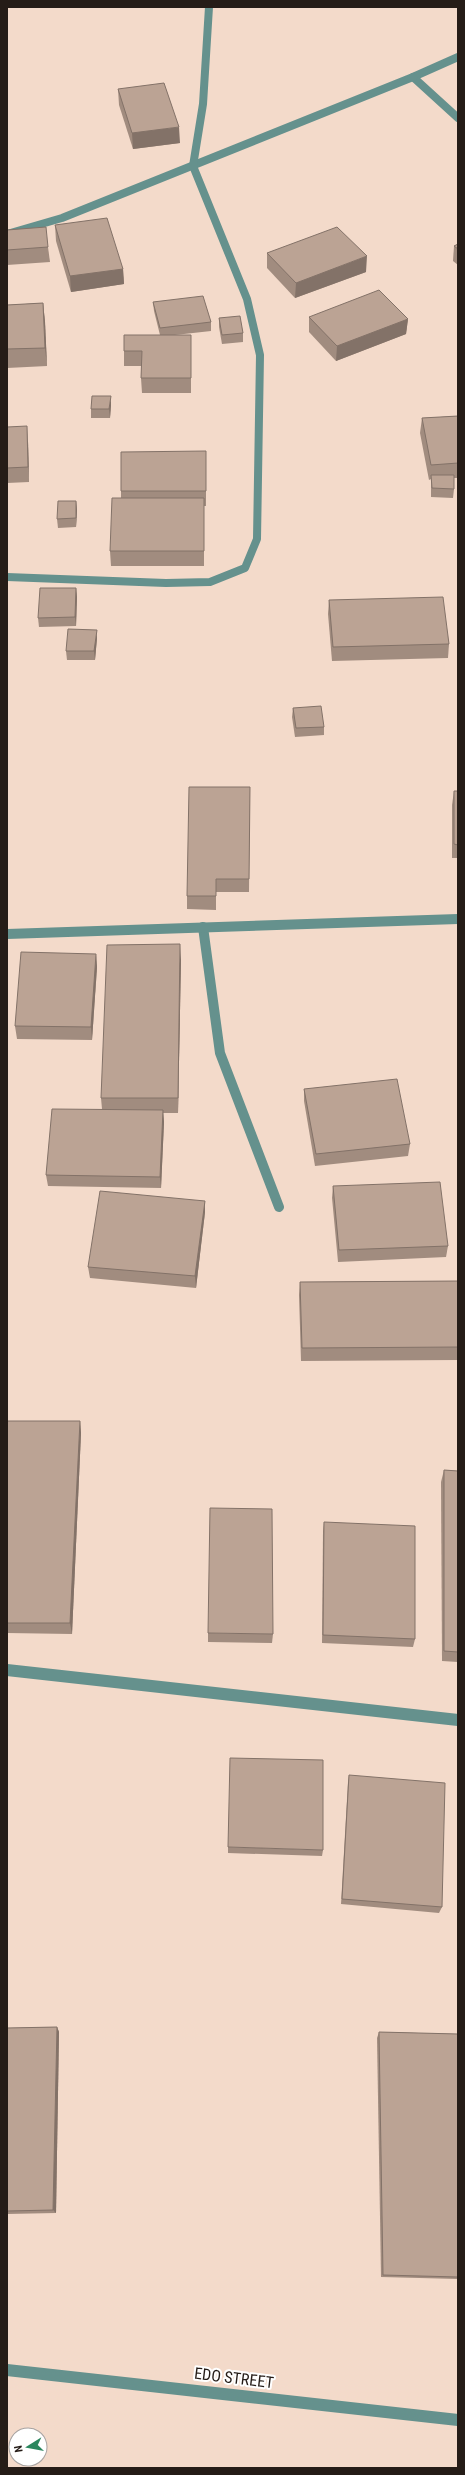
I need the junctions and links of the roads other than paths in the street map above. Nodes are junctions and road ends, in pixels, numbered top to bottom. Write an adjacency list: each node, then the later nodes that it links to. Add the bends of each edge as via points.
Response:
1 (209, 7): 5 (street, via 203,104)
2 (458, 57): 3 (street)
3 (413, 76): 4 (street); 5 (street)
4 (458, 118)
5 (193, 166): 6 (street, via 62,218); 7 (street, via 248,298 260,355 257,539 245,568 210,582)
6 (7, 234)
7 (7, 578)
8 (458, 919): 9 (street)
9 (203, 927): 10 (street); 11 (street, via 220,1053)
10 (7, 934)
11 (279, 1207)
12 (7, 1670): 13 (street)
13 (458, 1720)
14 (7, 2370): 15 (street, EDO STREET)
15 (458, 2420)

